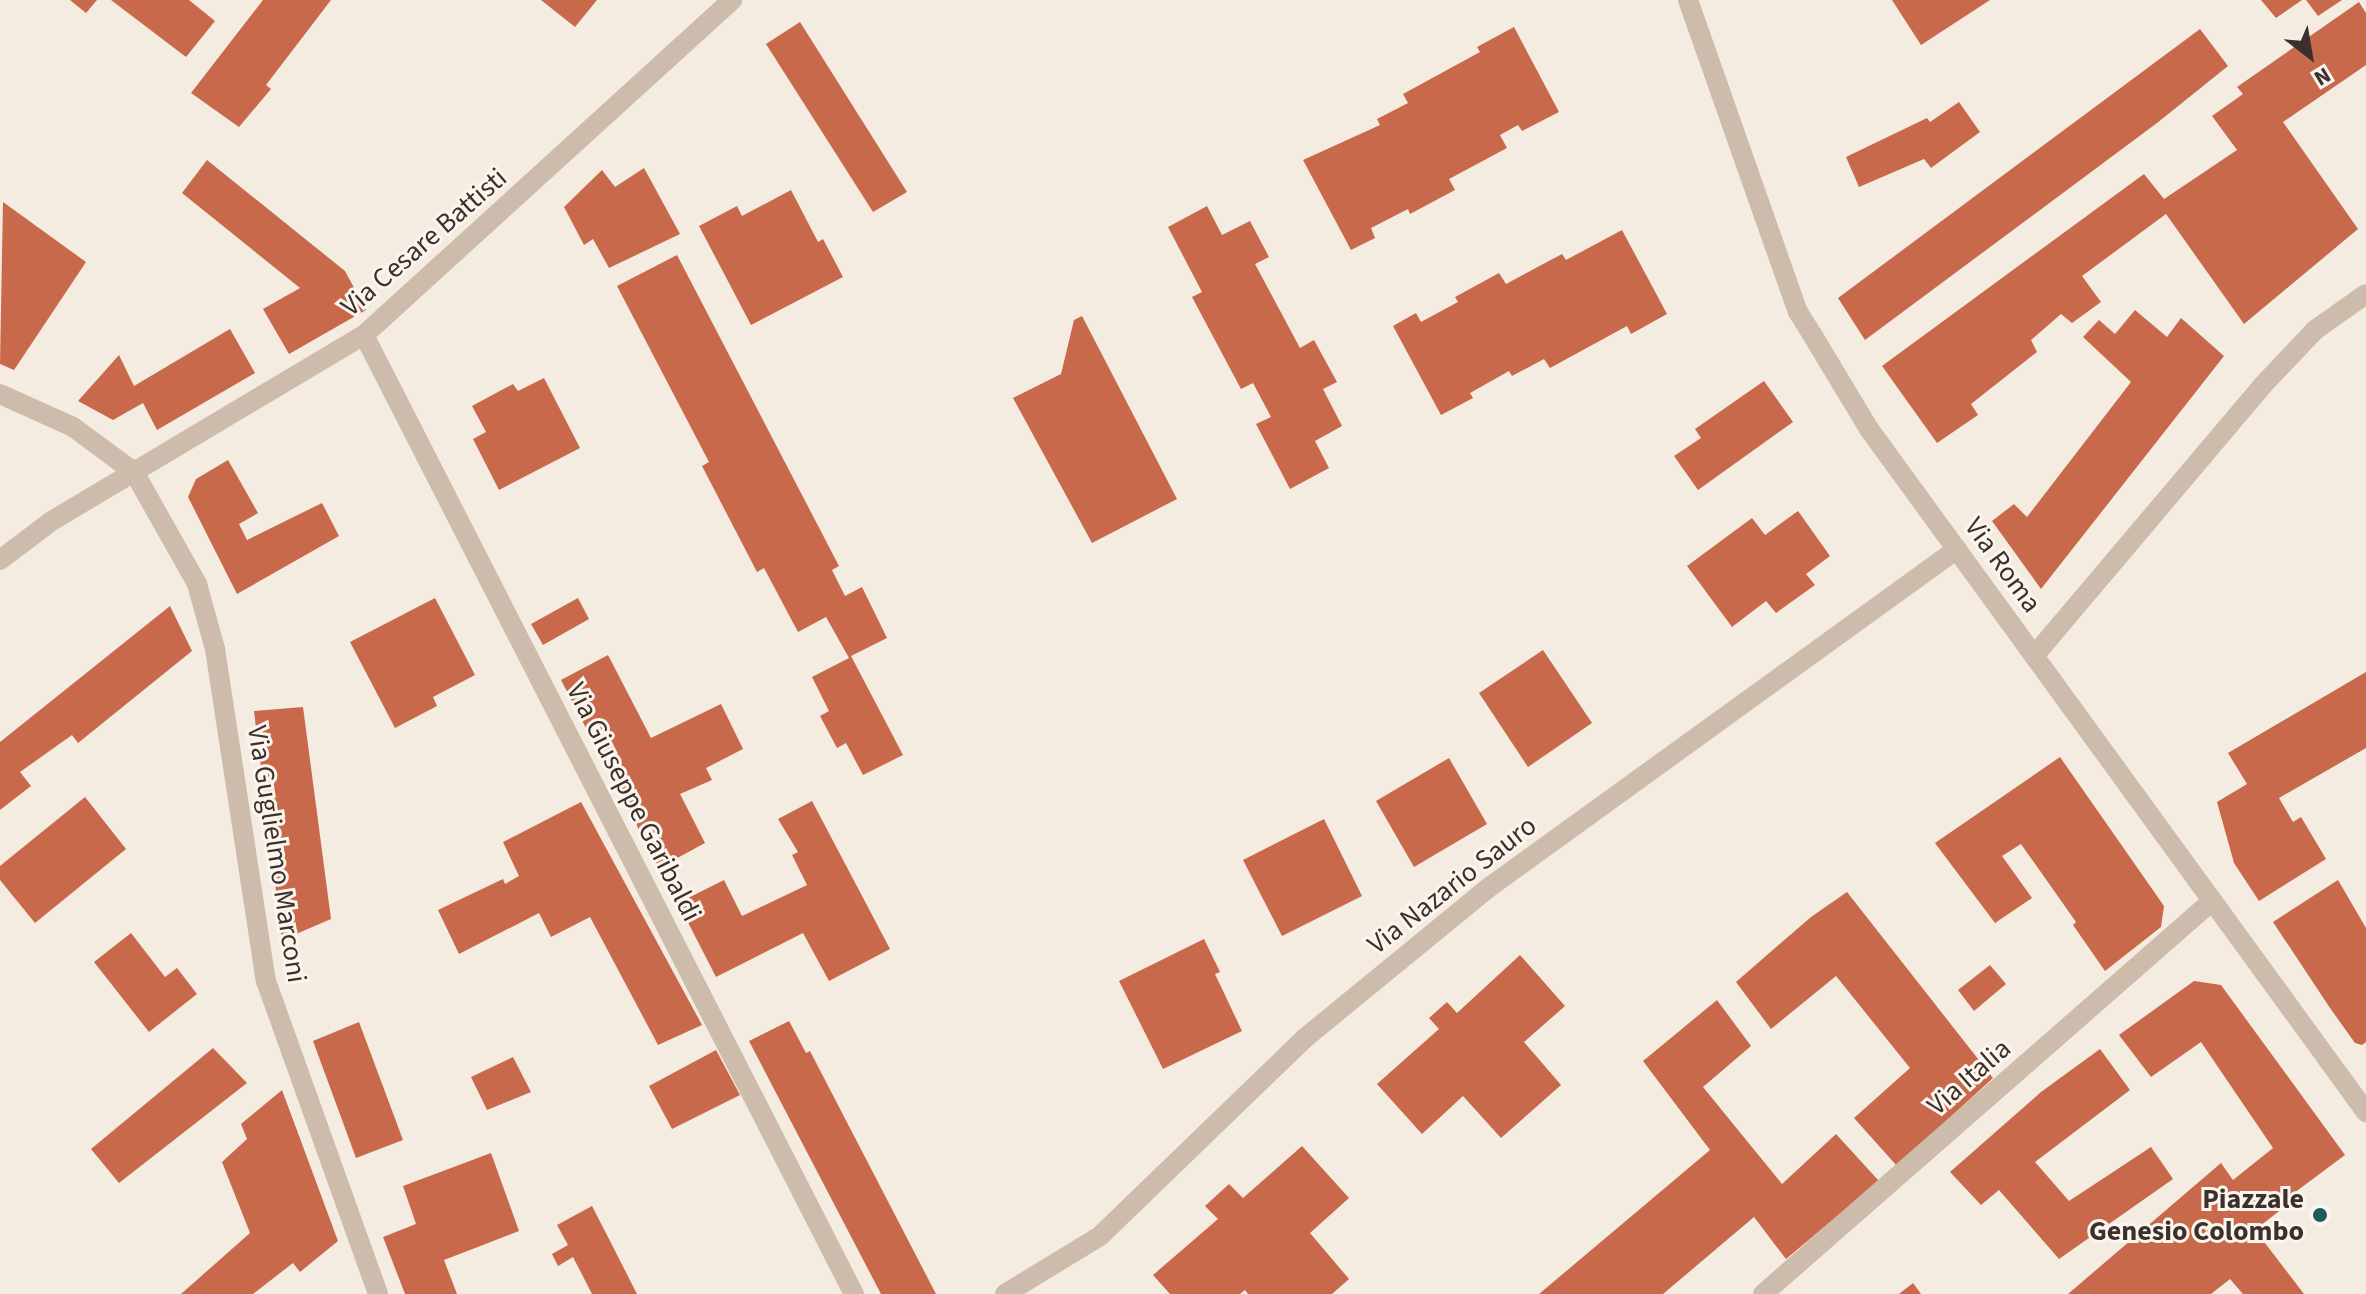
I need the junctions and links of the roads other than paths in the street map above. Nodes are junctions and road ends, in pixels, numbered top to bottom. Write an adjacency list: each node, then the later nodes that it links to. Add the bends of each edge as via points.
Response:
1 (732, 0): 4 (street, Via Cesare Battisti)
2 (1688, 0): 7 (street, Via Roma, via 1798,312 1869,429)
3 (2366, 294): 9 (street, via 2315,330 2263,385)
4 (364, 335): 6 (street, Via Cesare Battisti); 13 (street, Via Giuseppe Garibaldi)
5 (0, 394): 6 (street, via 73,427)
6 (134, 472): 8 (street, Via Cesare Battisti, via 50,522); 12 (street, Via Guglielmo Marconi, via 197,584 215,649 266,981)
7 (1957, 549): 9 (street, Via Roma); 14 (street, Via Nazario Sauro, via 1491,886 1305,1038 1100,1236)
8 (0, 560)
9 (2034, 656): 10 (street, Via Roma)
10 (2212, 901): 11 (street, Via Roma); 15 (street, Via Italia)
11 (2366, 1112)
12 (378, 1294)
13 (854, 1294)
14 (1005, 1294)
15 (1763, 1294)

